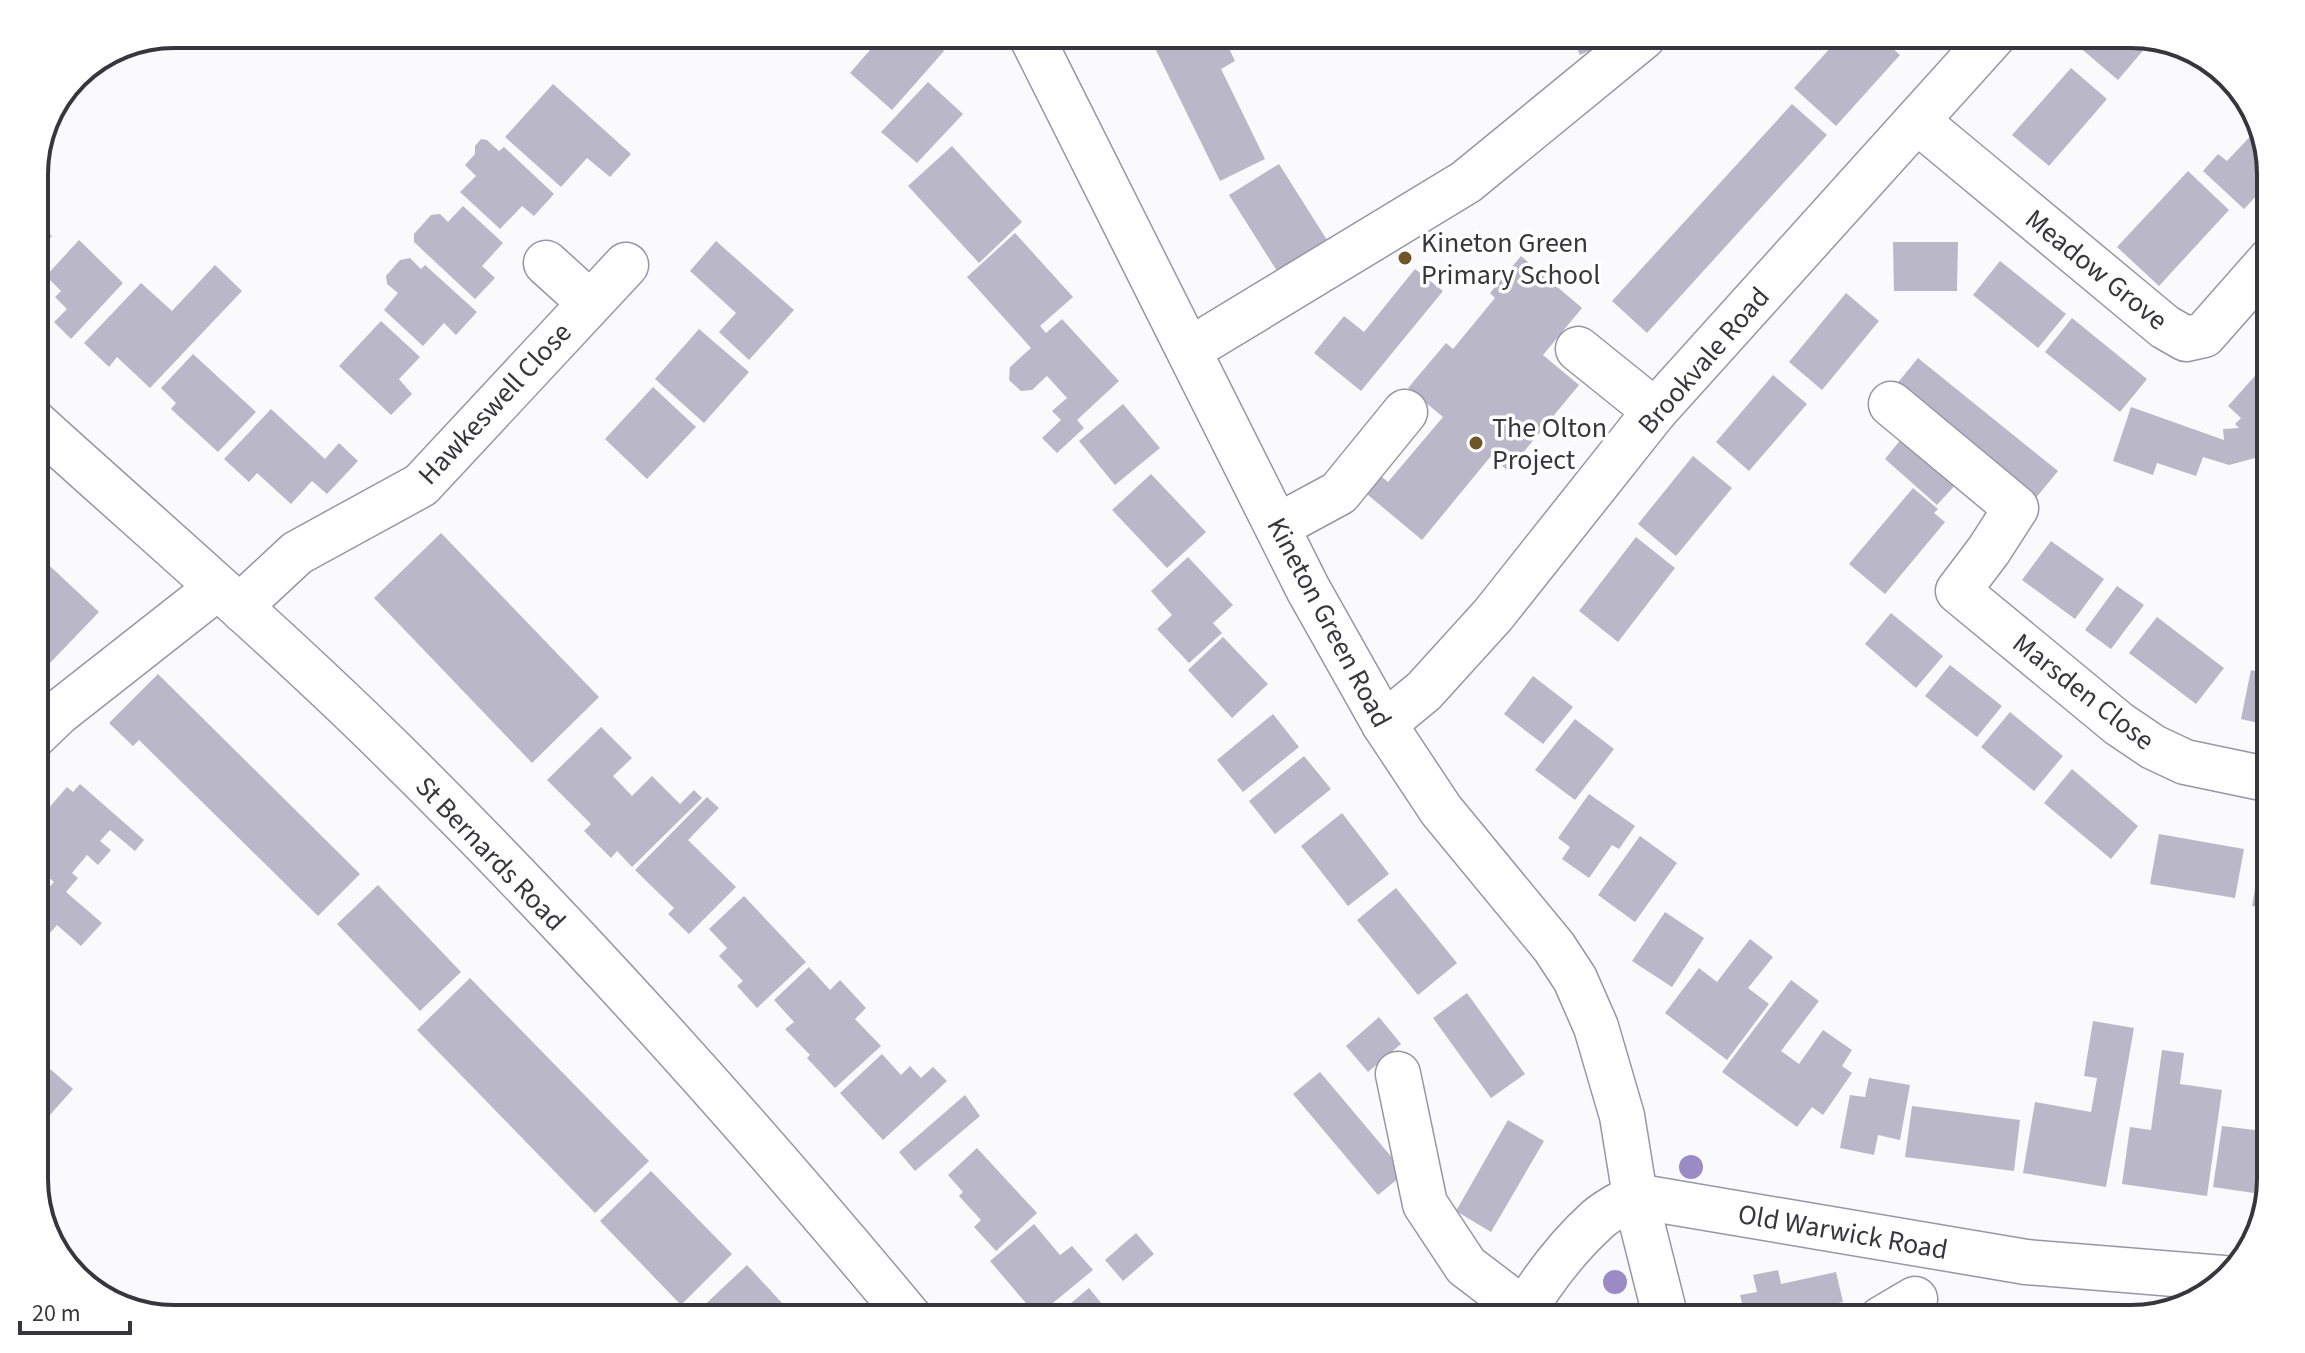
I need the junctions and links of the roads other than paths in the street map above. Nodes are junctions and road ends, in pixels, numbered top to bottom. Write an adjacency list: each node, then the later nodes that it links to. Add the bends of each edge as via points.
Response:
1 (1037, 48): 10 (street, Kineton Green Road)
2 (1630, 48): 10 (street, via 1466,182)
3 (1982, 48): 4 (street, Brookvale Road)
4 (1917, 121): 7 (street, Meadow Grove, via 2186,339 2204,335); 12 (street, Brookvale Road)
5 (546, 263): 8 (street, Hawkeswell Close)
6 (626, 265): 8 (street, Hawkeswell Close)
7 (2257, 275)
8 (589, 302): 16 (street, Hawkeswell Close, via 421,485 297,553 254,593)
9 (1578, 349): 12 (street)
10 (1189, 350): 15 (street, Kineton Green Road)
11 (1891, 404): 19 (street, Marsden Close, via 2016,508 1958,591 2153,747 2185,762)
12 (1655, 411): 18 (street, Brookvale Road, via 1493,615 1424,691)
13 (1405, 412): 15 (street, via 1339,493)
14 (48, 435): 16 (street, St Bernards Road)
15 (1278, 526): 18 (street, Kineton Green Road)
16 (231, 600): 17 (street, Hawkeswell Close); 23 (street, St Bernards Road, via 388,747 549,911 715,1091)
17 (48, 723)
18 (1384, 724): 21 (street, Kineton Green Road, via 1441,810 1575,979 1596,1027 1622,1116)
19 (2257, 777)
20 (1398, 1074): 24 (street, via 1425,1204 1466,1266)
21 (1635, 1196): 22 (street, Old Warwick Road, via 2026,1262); 25 (street, via 1600,1217); 26 (street, Kineton Green Road)
22 (2209, 1278)
23 (899, 1305)
24 (1512, 1305)
25 (1527, 1305)
26 (1662, 1305)

